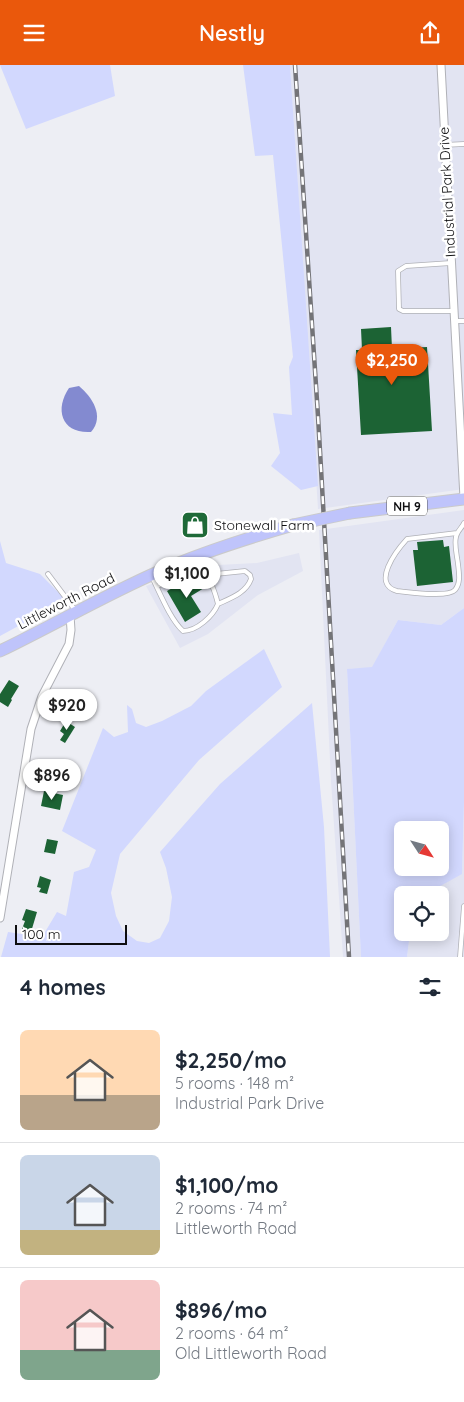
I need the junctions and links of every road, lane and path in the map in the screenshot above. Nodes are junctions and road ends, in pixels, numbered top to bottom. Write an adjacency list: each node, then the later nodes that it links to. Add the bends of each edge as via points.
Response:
1 (441, 65): 3 (street, Industrial Park Drive)
2 (464, 144): 3 (lane)
3 (444, 145): 4 (street, Industrial Park Drive)
4 (451, 263): 5 (street, Industrial Park Drive); 5 (lane, via 400,269 399,309)
5 (454, 311): 6 (street, Industrial Park Drive)
6 (455, 321): 7 (lane); 8 (street, Industrial Park Drive)
7 (464, 321)
8 (464, 498): 12 (main road, Littleworth Road / NH 9, bridge, via 350,513 293,525 212,550)
9 (464, 523): 10 (lane)
10 (457, 533): 10 (lane, via 406,539 386,573 387,585 397,591 451,593 459,578)
11 (48, 574): 16 (lane)
12 (152, 575): 14 (lane); 16 (main road, Littleworth Road / NH 9)
13 (206, 575): 14 (lane, via 197,572); 15 (lane); 15 (lane, via 245,571 250,575 246,589)
14 (157, 586): 15 (lane, via 183,631 191,630 207,619)
15 (218, 604)
16 (73, 614): 17 (main road, Littleworth Road / NH 9); 19 (street, via 70,644 45,690 32,729)
17 (0, 651)
18 (464, 906): 20 (lane)
19 (0, 918)
20 (460, 957)

